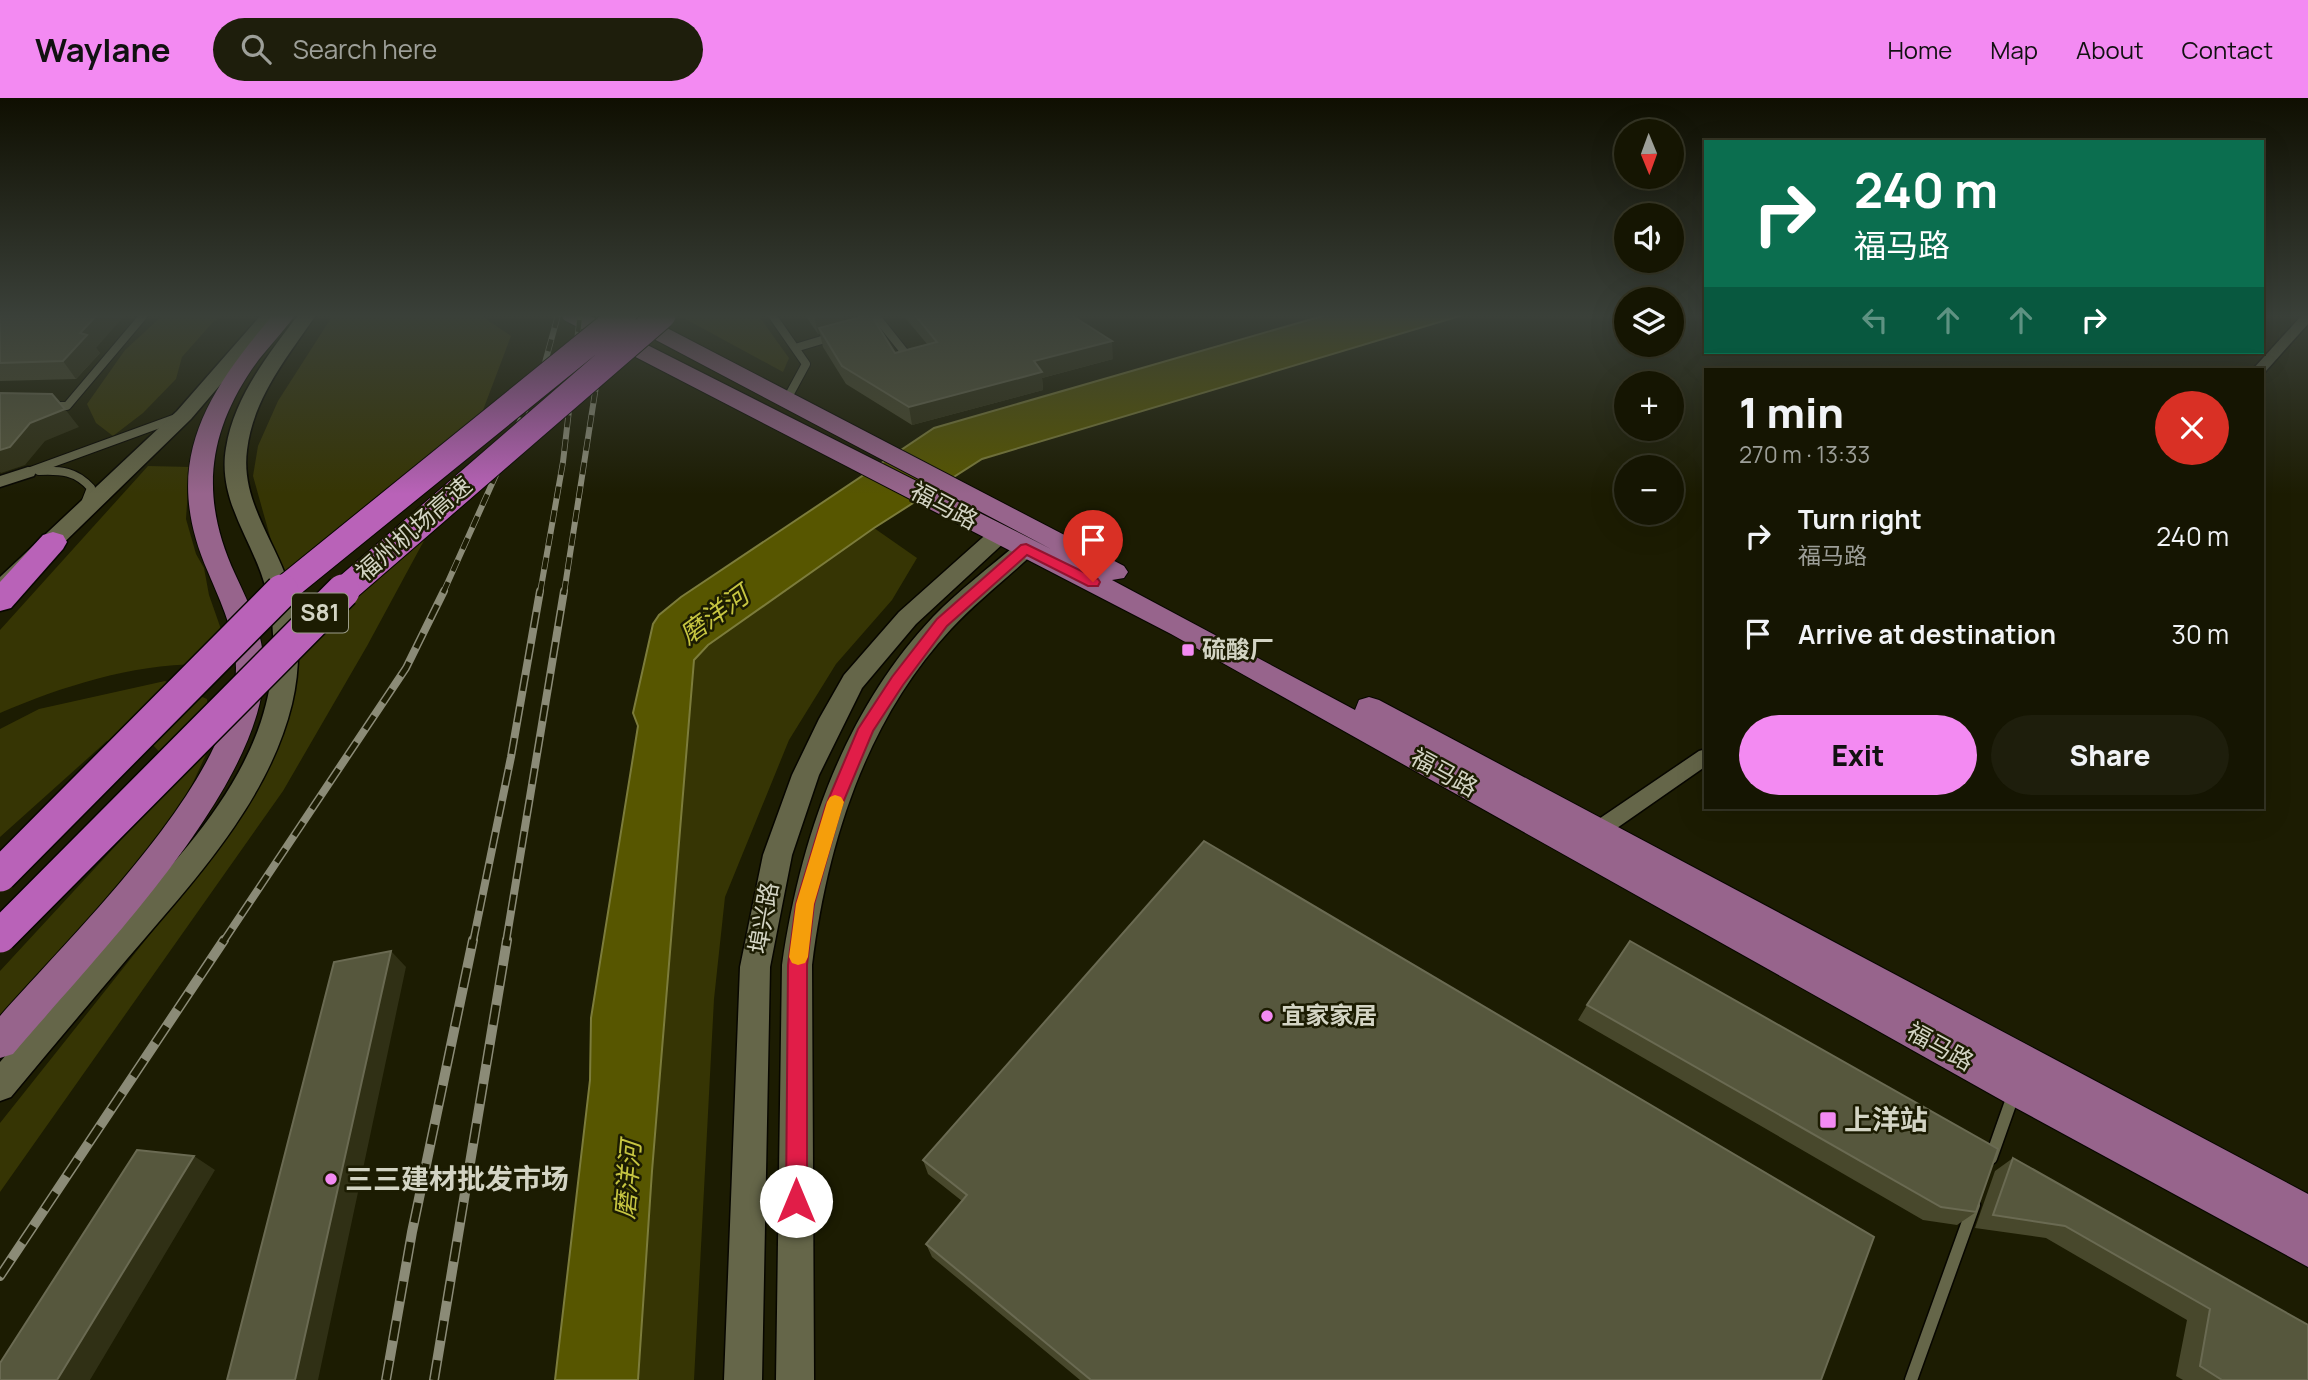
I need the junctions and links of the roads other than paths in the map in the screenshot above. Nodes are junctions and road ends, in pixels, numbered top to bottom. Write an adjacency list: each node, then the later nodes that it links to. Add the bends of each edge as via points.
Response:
1 (93, 375): 11 (lane, via 67,406)
2 (219, 375): 12 (street)
3 (235, 375): 25 (main road, via 209,429 198,494 213,552 248,631 252,666 244,712 224,761 177,832)
4 (264, 375): 26 (street, via 236,450 245,517 273,575 283,616 285,658 278,706 258,760 175,881)
5 (549, 375): 23 (highway, 福州机场高速 / S81, bridge, via 291,582)
6 (593, 375): 24 (highway, 福州机场高速 / S81, bridge, via 338,595)
7 (689, 375): 15 (main road, 福马路, via 866,465)
8 (740, 375): 10 (main road, 福马路)
9 (800, 375): 10 (lane)
10 (787, 399): 15 (main road, 福马路, via 893,454)
11 (40, 406)
12 (184, 415): 13 (lane); 16 (street)
13 (28, 472): 14 (street); 16 (lane, via 67,470 82,476 91,488)
14 (0, 482)
15 (949, 496): 18 (main road, 福马路); 22 (main road, 福马路)
16 (78, 519): 17 (street)
17 (53, 542): 19 (street); 20 (highway)
18 (1012, 542): 27 (main road, 福马路, via 1181,627); 32 (street, 埠兴路, via 911,613 858,674 793,800 763,905 755,967); 33 (street, 埠兴路, via 942,622 866,729 834,805 805,904 797,965)
19 (0, 591)
20 (0, 601)
21 (1704, 757): 22 (street)
22 (1597, 831): 30 (main road, 福马路)
23 (0, 874)
24 (0, 936)
25 (0, 1042)
26 (0, 1086)
27 (2016, 1089): 28 (lane); 31 (main road, 福马路)
28 (1987, 1169)
29 (1978, 1194): 34 (lane)
30 (2308, 1214)
31 (2308, 1247)
32 (743, 1380)
33 (795, 1380)
34 (1911, 1380)

